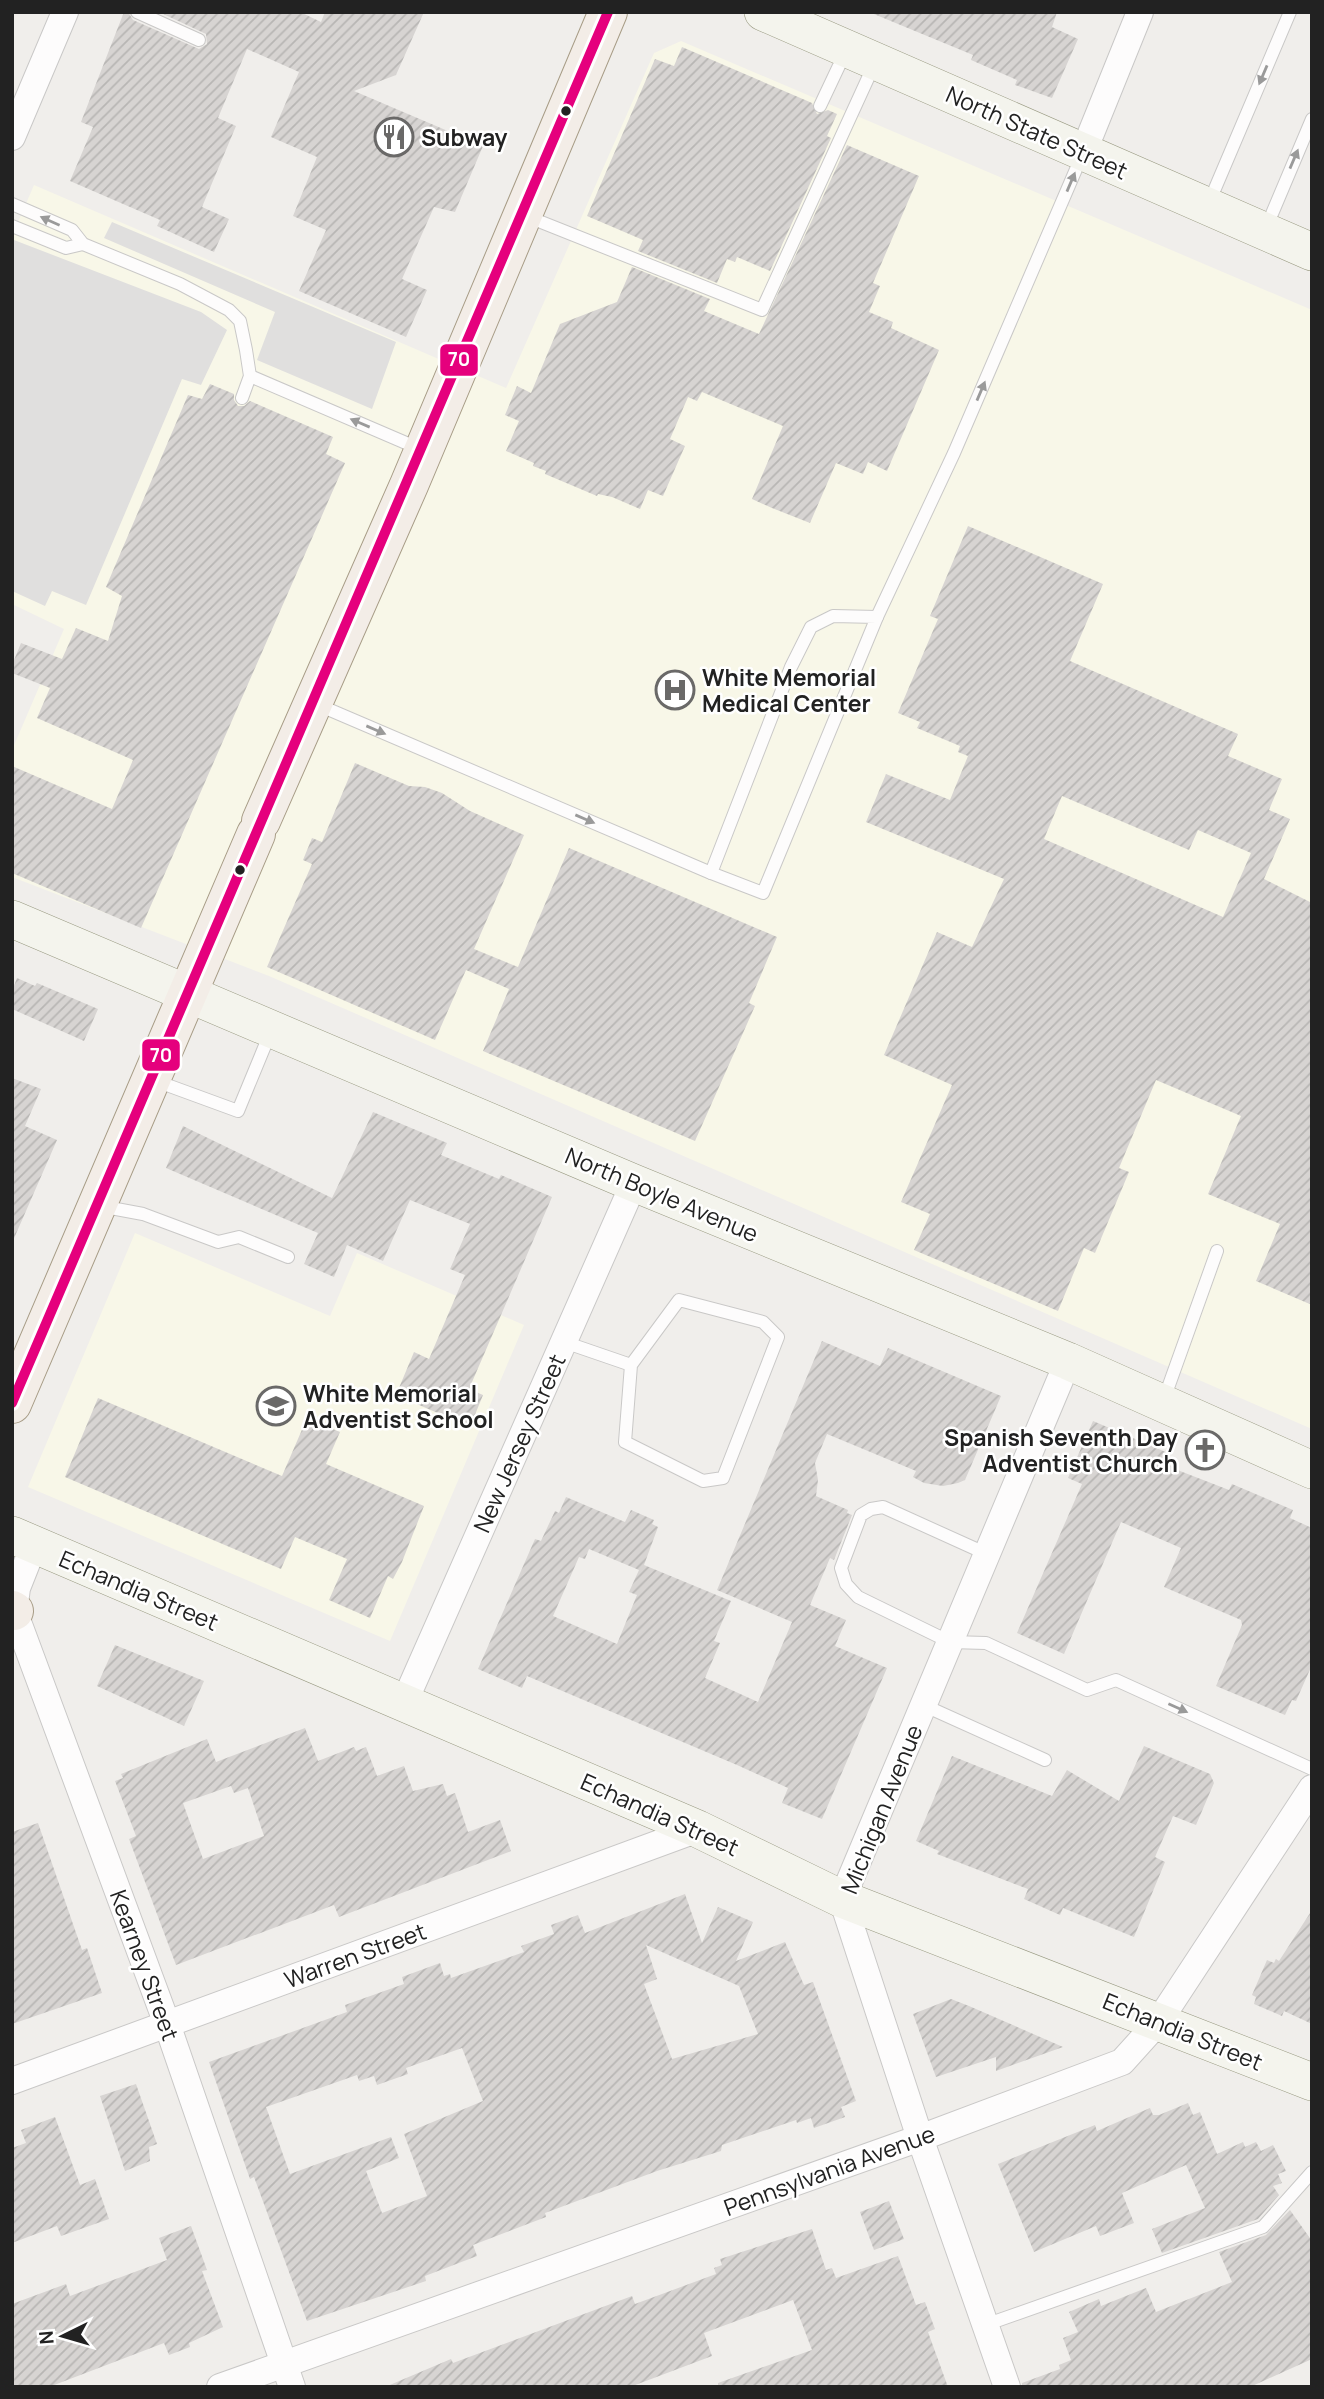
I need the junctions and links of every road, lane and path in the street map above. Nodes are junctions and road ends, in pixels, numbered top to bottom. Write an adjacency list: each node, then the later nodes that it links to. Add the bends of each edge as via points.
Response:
1 (65, 12): 11 (street)
2 (137, 12): 7 (lane)
3 (608, 12): 15 (main road)
4 (763, 12): 8 (street, North State Street)
5 (1140, 12): 12 (street)
6 (1290, 12): 13 (lane, one-way to 13)
7 (199, 40)
8 (861, 55): 9 (lane); 12 (street, North State Street); 15 (lane, via 762,310)
9 (820, 107)
10 (1312, 119): 16 (lane, one-way to 10)
11 (12, 137)
12 (1083, 153): 13 (street, North State Street); 23 (lane, one-way to 12, via 954,453)
13 (1214, 191): 16 (street, North State Street)
14 (12, 204): 18 (lane, one-way to 14, via 72,230)
15 (522, 214): 22 (main road)
16 (1271, 216): 19 (street, North State Street)
17 (12, 226): 18 (lane, via 66,248)
18 (83, 244): 20 (lane, via 180,284 229,310 240,321)
19 (1312, 252)
20 (250, 376): 21 (lane); 22 (lane, one-way to 20)
21 (242, 398)
22 (423, 450): 24 (main road)
23 (877, 617): 25 (lane, via 832,616 811,627); 25 (lane, via 763,893)
24 (313, 703): 25 (lane, one-way to 25); 27 (main road)
25 (711, 873)
26 (12, 919): 27 (street, North Boyle Avenue)
27 (187, 991): 28 (street, North Boyle Avenue); 29 (main road)
28 (272, 1029): 29 (lane, via 237,1111); 30 (street, North Boyle Avenue)
29 (149, 1078): 31 (main road)
30 (634, 1183): 34 (street, New Jersey Street); 35 (street, North Boyle Avenue)
31 (96, 1205): 33 (lane, via 143,1214 218,1242 239,1237); 38 (main road)
32 (1217, 1251): 37 (lane)
33 (288, 1256)
34 (564, 1342): 36 (lane); 44 (street, New Jersey Street)
35 (1069, 1361): 37 (street, North Boyle Avenue); 41 (street, Michigan Avenue)
36 (631, 1365): 36 (lane, via 625,1443 703,1481 723,1478 778,1337 764,1322 679,1300)
37 (1163, 1403): 39 (street, North Boyle Avenue)
38 (12, 1404)
39 (1310, 1462)
40 (23, 1540): 42 (street, Kearney Street); 44 (street, Echandia Street)
41 (987, 1554): 43 (street, Michigan Avenue); 43 (lane, via 883,1507 861,1515 841,1568 846,1584 858,1597)
42 (13, 1611): 52 (street, Kearney Street)
43 (950, 1642): 45 (street, Michigan Avenue); 47 (lane, one-way to 47, via 986,1643 1087,1690 1116,1680)
44 (404, 1703): 49 (street, Echandia Street)
45 (923, 1705): 46 (lane); 50 (street, Michigan Avenue)
46 (1045, 1760)
47 (1312, 1769)
48 (1312, 1788): 51 (street, Pennsylvania Avenue)
49 (698, 1829): 50 (street, Echandia Street); 52 (street, Warren Street)
50 (842, 1899): 51 (street, Echandia Street); 55 (street, Michigan Avenue)
51 (1159, 2021): 54 (street, Echandia Street); 55 (street, Pennsylvania Avenue, via 1122,2062)
52 (167, 2024): 53 (street, Warren Street); 58 (street, Kearney Street)
53 (12, 2081)
54 (1312, 2082)
55 (920, 2138): 57 (street, Michigan Avenue); 58 (street, Pennsylvania Avenue)
56 (1312, 2172): 57 (lane, via 1263,2227)
57 (985, 2325): 60 (street, Michigan Avenue)
58 (288, 2375): 59 (street, Pennsylvania Avenue)
59 (220, 2387)
60 (1007, 2387)

